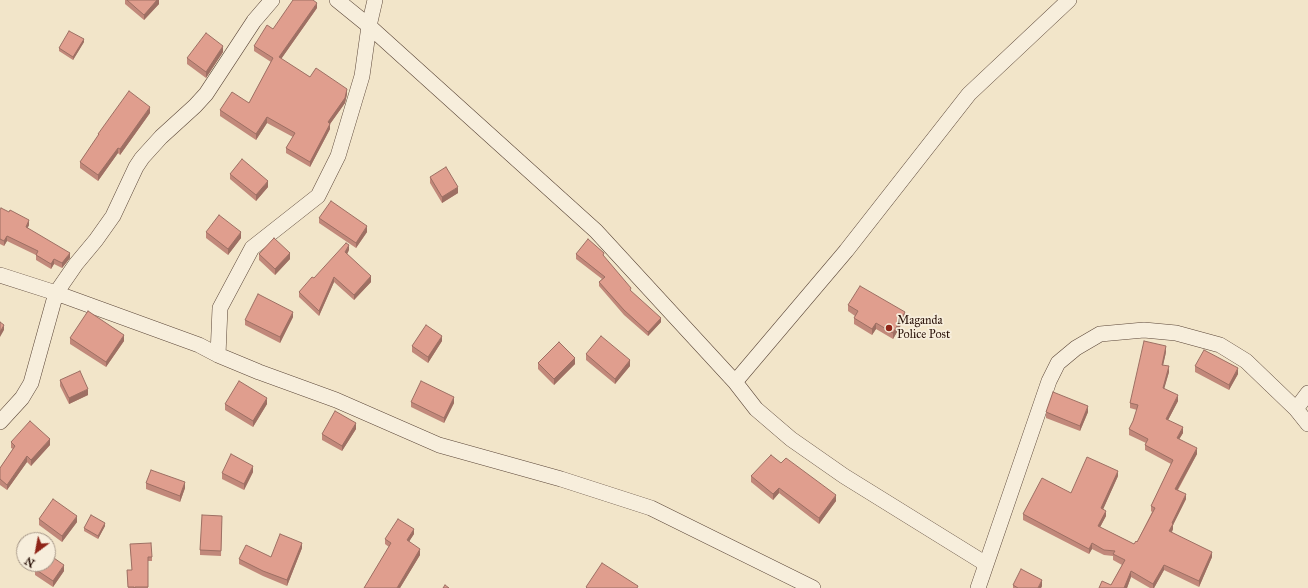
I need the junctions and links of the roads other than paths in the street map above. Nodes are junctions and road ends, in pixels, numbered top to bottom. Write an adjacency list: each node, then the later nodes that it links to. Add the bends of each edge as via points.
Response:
1 (272, 0): 7 (street, via 254,21 206,94 142,158 113,216)
2 (337, 0): 5 (street)
3 (375, 0): 5 (street)
4 (1069, 0): 9 (street, via 969,94 846,251)
5 (370, 26): 8 (street, via 362,76 338,156 318,196 252,248 220,308); 9 (street, via 596,231)
6 (0, 275): 7 (street)
7 (56, 293): 8 (street, via 199,345); 12 (street, via 31,383 22,398)
8 (218, 355): 15 (street, via 336,400 439,445 561,479 651,508)
9 (735, 382): 14 (street, via 756,409 791,439 844,476)
10 (1308, 393): 11 (street)
11 (1296, 409): 13 (street); 14 (street, via 1246,361 1220,346 1176,333 1144,330 1100,334 1076,348 1058,363 1049,381)
12 (0, 422)
13 (1308, 424)
14 (986, 564): 16 (street)
15 (813, 588)
16 (978, 588)

